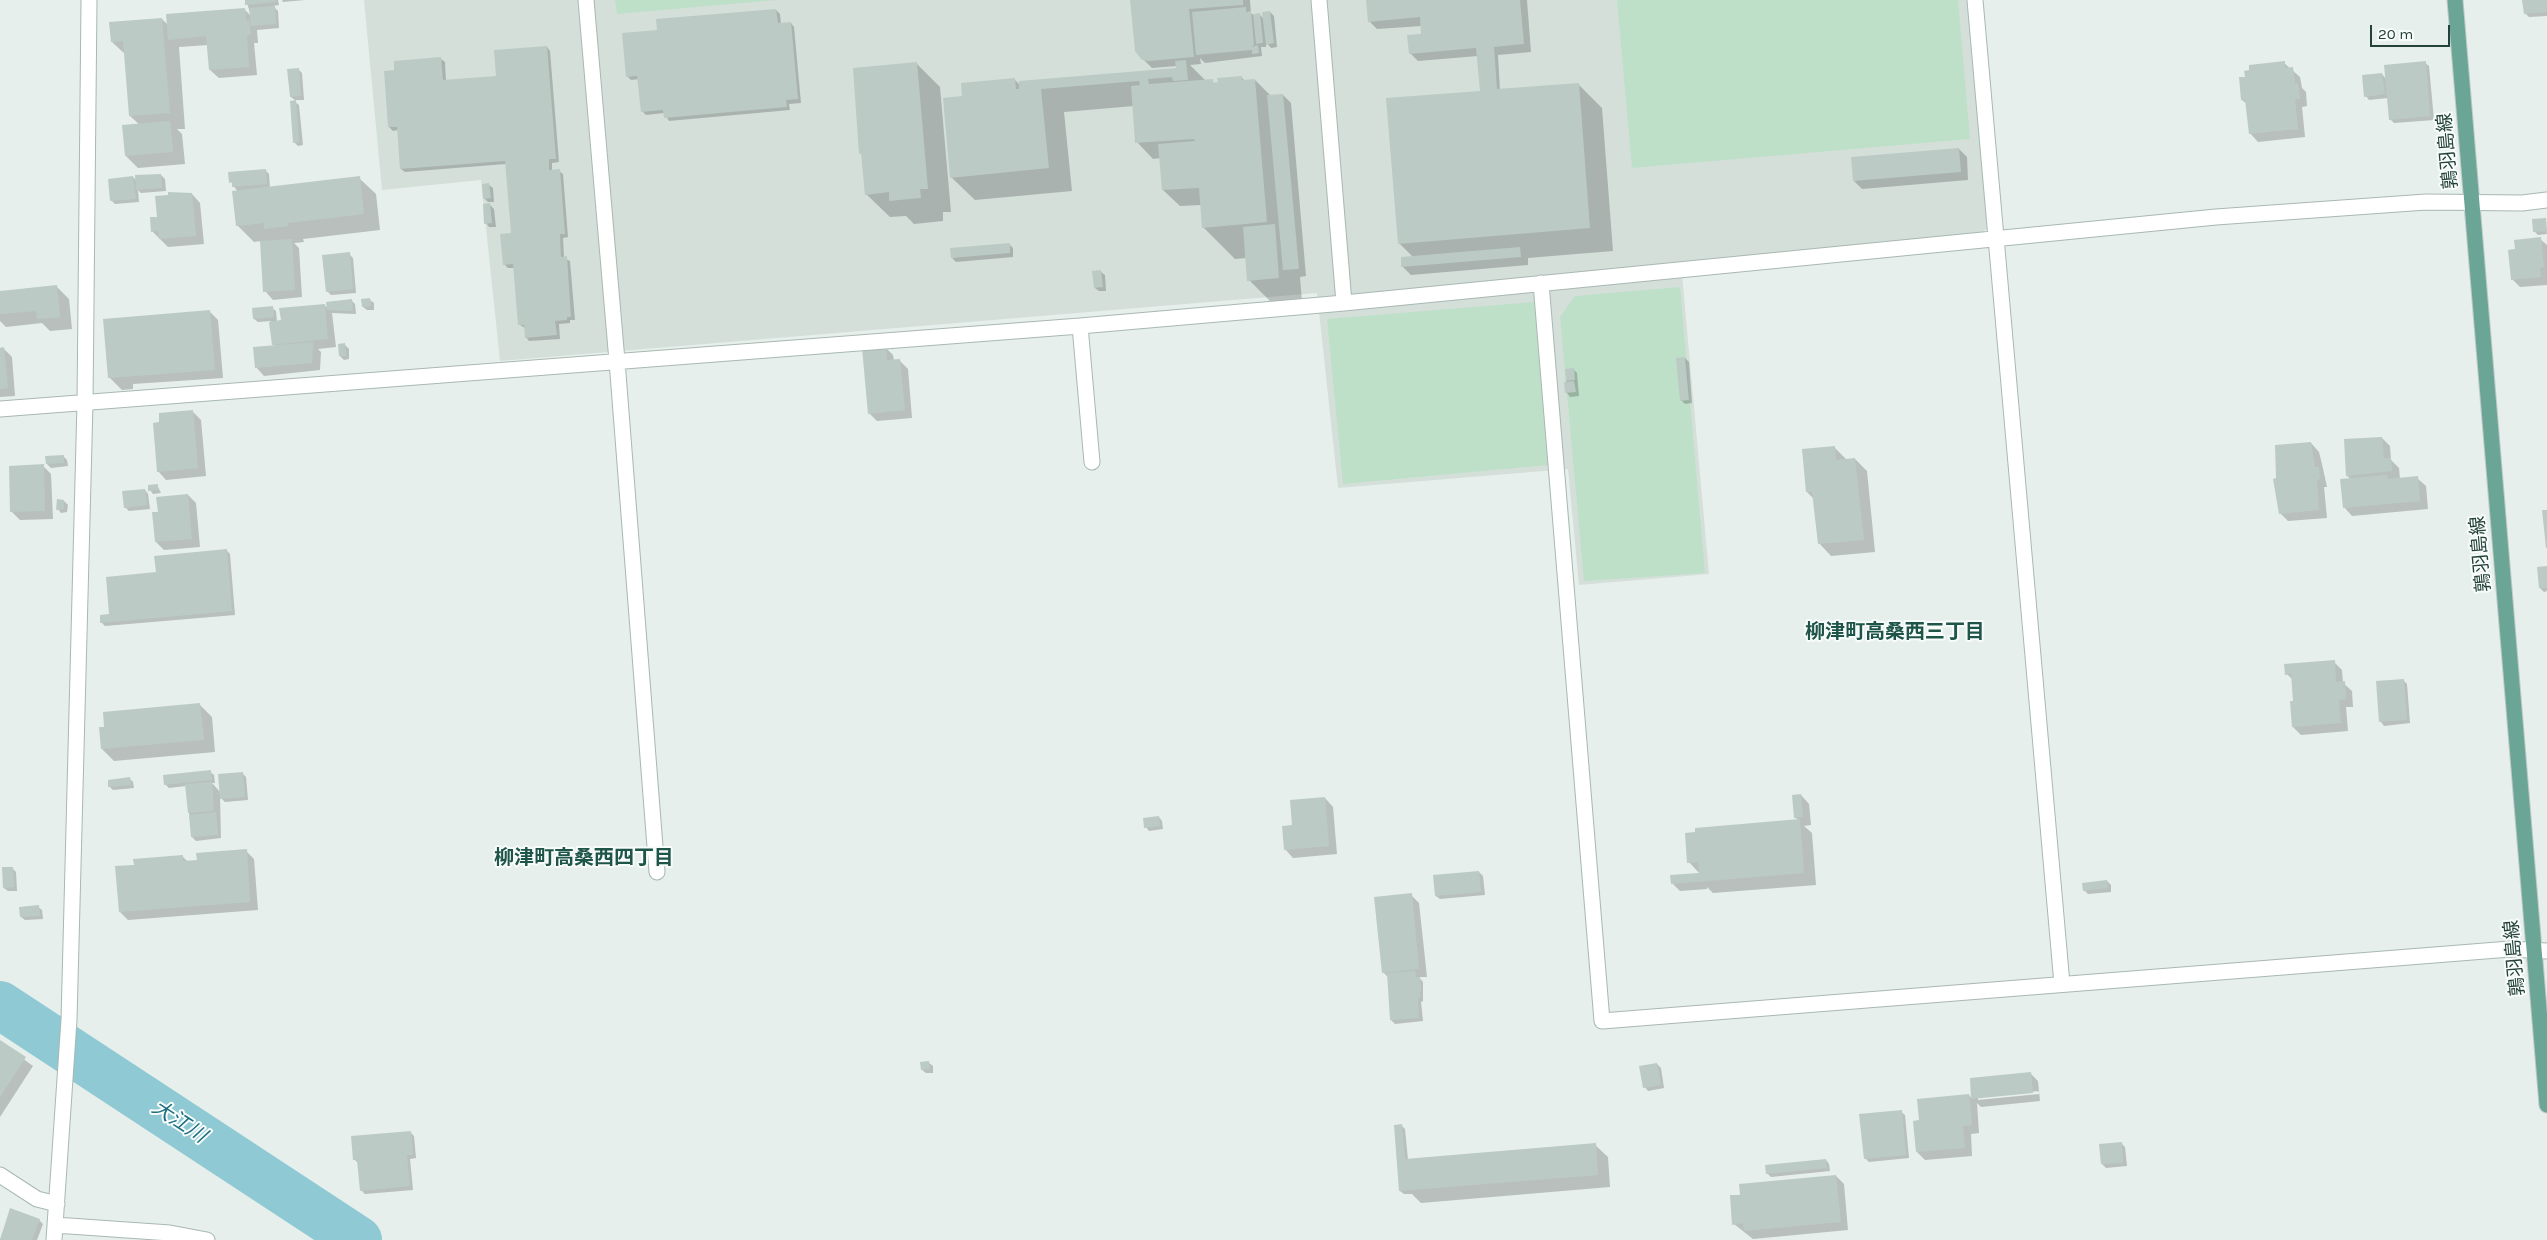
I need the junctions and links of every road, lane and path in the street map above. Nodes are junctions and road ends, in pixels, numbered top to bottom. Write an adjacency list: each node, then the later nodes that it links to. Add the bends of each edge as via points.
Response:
1 (89, 0): 13 (street)
2 (586, 0): 12 (street)
3 (1319, 0): 10 (street)
4 (1975, 0): 8 (street)
5 (2455, 0): 7 (main road, 鶉羽島線)
6 (2547, 200): 7 (street)
7 (2472, 202): 8 (street, via 2426,202 2216,217); 17 (main road, 鶉羽島線)
8 (1996, 240): 9 (street); 18 (street)
9 (1541, 283): 10 (street); 18 (street, via 1602,1022)
10 (1344, 303): 11 (street)
11 (1080, 326): 12 (street); 15 (street)
12 (617, 361): 13 (street); 16 (street)
13 (84, 403): 14 (street); 21 (street, via 69,1020)
14 (0, 409)
15 (1092, 462)
16 (657, 872)
17 (2541, 950): 18 (street, via 2510,949); 19 (main road, 鶉羽島線)
18 (2062, 984)
19 (2547, 1105)
20 (0, 1175): 21 (street, via 37,1199)
21 (57, 1204): 22 (street)
22 (54, 1233): 23 (street, via 170,1233)
23 (207, 1240)

